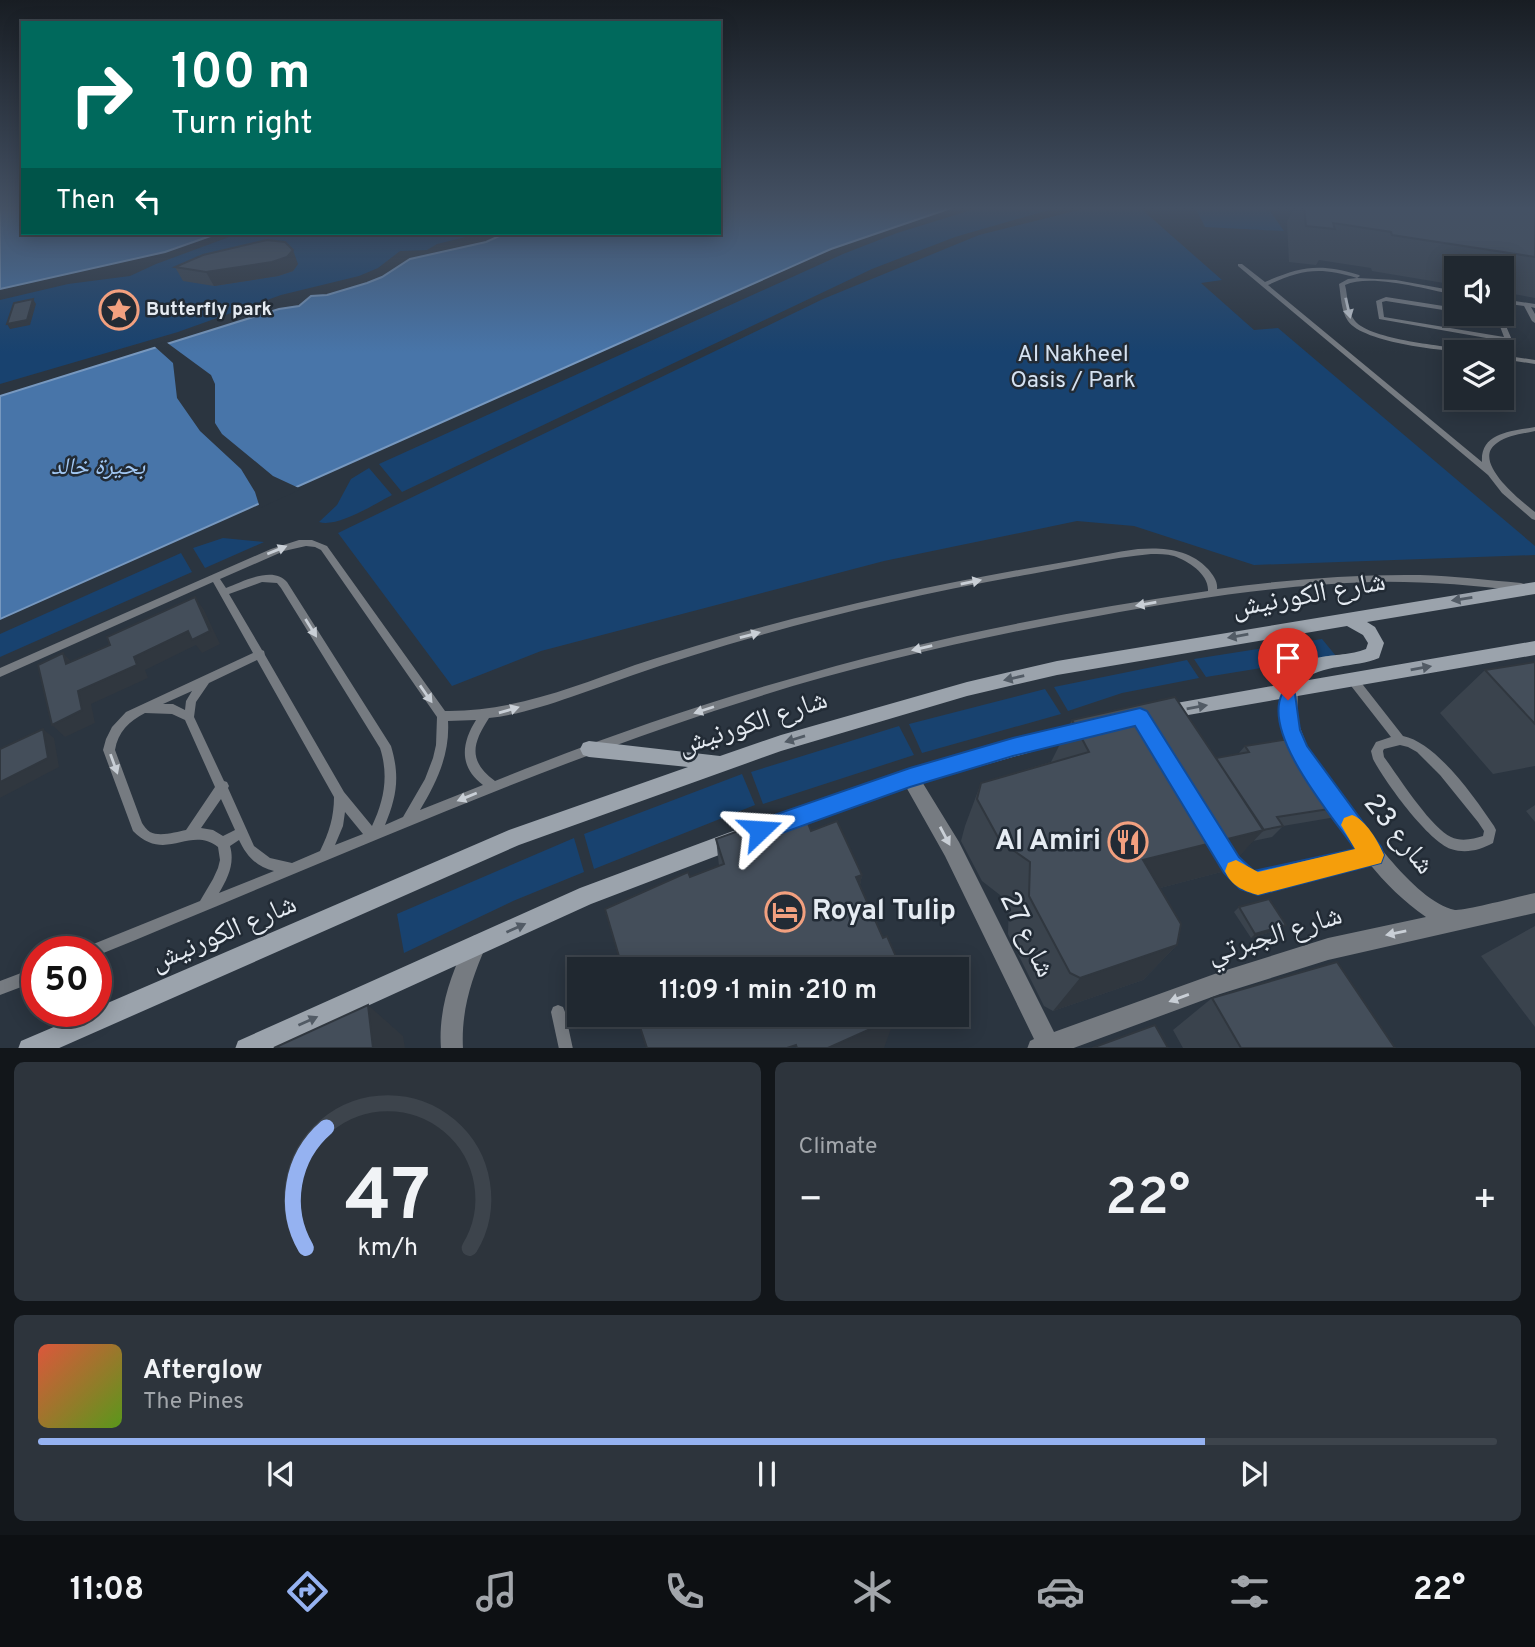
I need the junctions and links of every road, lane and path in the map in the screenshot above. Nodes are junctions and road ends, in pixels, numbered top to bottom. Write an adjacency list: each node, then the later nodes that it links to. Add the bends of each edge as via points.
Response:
1 (1240, 265): 3 (lane)
2 (1365, 279): 3 (lane, via 1313,267); 4 (lane); 11 (lane, one-way to 11, via 1342,284 1350,319 1358,328)
3 (1264, 285): 17 (lane)
4 (1444, 291)
5 (1531, 305): 8 (lane)
6 (1444, 308): 7 (lane, via 1383,298 1378,301)
7 (1381, 318): 9 (lane); 11 (lane)
8 (1535, 321)
9 (1425, 326): 10 (lane, via 1509,340); 12 (lane)
10 (1503, 326)
11 (1385, 337): 13 (lane)
12 (1444, 347)
13 (1444, 348)
14 (1514, 358): 15 (lane)
15 (1535, 362)
16 (1535, 429): 17 (lane, via 1490,441 1485,455)
17 (1489, 472): 18 (lane)
18 (1535, 517)
19 (215, 578): 21 (lane); 26 (lane); 32 (lane, one-way to 32, via 286,546 298,543 324,548)
20 (1532, 588): 22 (lane, via 1379,577 1300,581); 23 (main road, شارع الكورنيش, one-way to 23)
21 (223, 593): 25 (lane); 48 (lane, one-way to 48, via 261,578 280,580 385,746 393,785)
22 (1212, 593): 33 (lane, one-way to 22, via 818,617 1045,568 1150,551 1174,553 1208,574); 37 (lane, one-way to 37, via 892,655 736,699)
23 (1347, 618): 29 (main road, via 1374,637 1373,653 1306,667 1296,674); 38 (main road, شارع الكورنيش, one-way to 38, via 1031,674 876,714)
24 (1535, 648): 28 (main road, one-way to 24)
25 (260, 654): 27 (lane); 42 (lane)
26 (0, 673)
27 (208, 678): 30 (lane); 34 (lane, via 191,701)
28 (1352, 679): 29 (main road); 36 (lane)
29 (1290, 690): 31 (main road, one-way to 29); 52 (street, شارع 23, via 1288,719 1294,741)
30 (141, 709): 34 (lane, via 173,709); 47 (lane, one-way to 47, via 114,732 110,750 137,827 151,840)
31 (1153, 714)
32 (442, 716): 33 (lane); 43 (lane, via 440,759 432,783)
33 (485, 716): 41 (lane, via 471,738 470,761)
34 (189, 717): 40 (lane)
35 (1102, 725): 39 (main road)
36 (1400, 740): 36 (lane, via 1380,745 1377,754 1433,830 1461,846 1489,839 1490,830 1482,818 1427,753)
37 (589, 749): 38 (main road); 41 (lane)
38 (719, 763): 63 (main road, شارع الكورنيش, via 516,837)
39 (910, 778): 44 (main road); 62 (street, شارع 27, one-way to 62, via 947,839)
40 (223, 786): 45 (lane); 47 (lane)
41 (493, 786): 43 (lane, one-way to 43)
42 (340, 796): 48 (lane); 51 (lane, via 336,834)
43 (407, 821): 48 (lane)
44 (775, 825)
45 (242, 832): 50 (lane); 53 (lane, via 258,858)
46 (751, 833): 58 (main road, one-way to 46, via 587,895)
47 (190, 834): 50 (lane, via 213,835)
48 (374, 834): 51 (lane)
49 (1217, 842): 52 (lane, via 1238,874 1258,883)
50 (223, 843): 55 (lane, via 225,870)
51 (325, 854): 53 (lane)
52 (1373, 855): 56 (street, شارع 23, via 1408,894)
53 (290, 868): 55 (lane)
54 (1535, 903): 56 (street, شارع الجبرتي)
55 (204, 907): 57 (lane)
56 (1457, 920): 62 (street, شارع الجبرتي, one-way to 62, via 1296,959)
57 (112, 944)
58 (475, 946): 64 (main road, one-way to 58); 65 (street, via 454,1003)
59 (21, 980): 60 (lane)
60 (0, 988)
61 (558, 1012): 66 (lane)
62 (1044, 1046)
63 (29, 1048)
64 (246, 1048)
65 (452, 1048)
66 (566, 1048)

